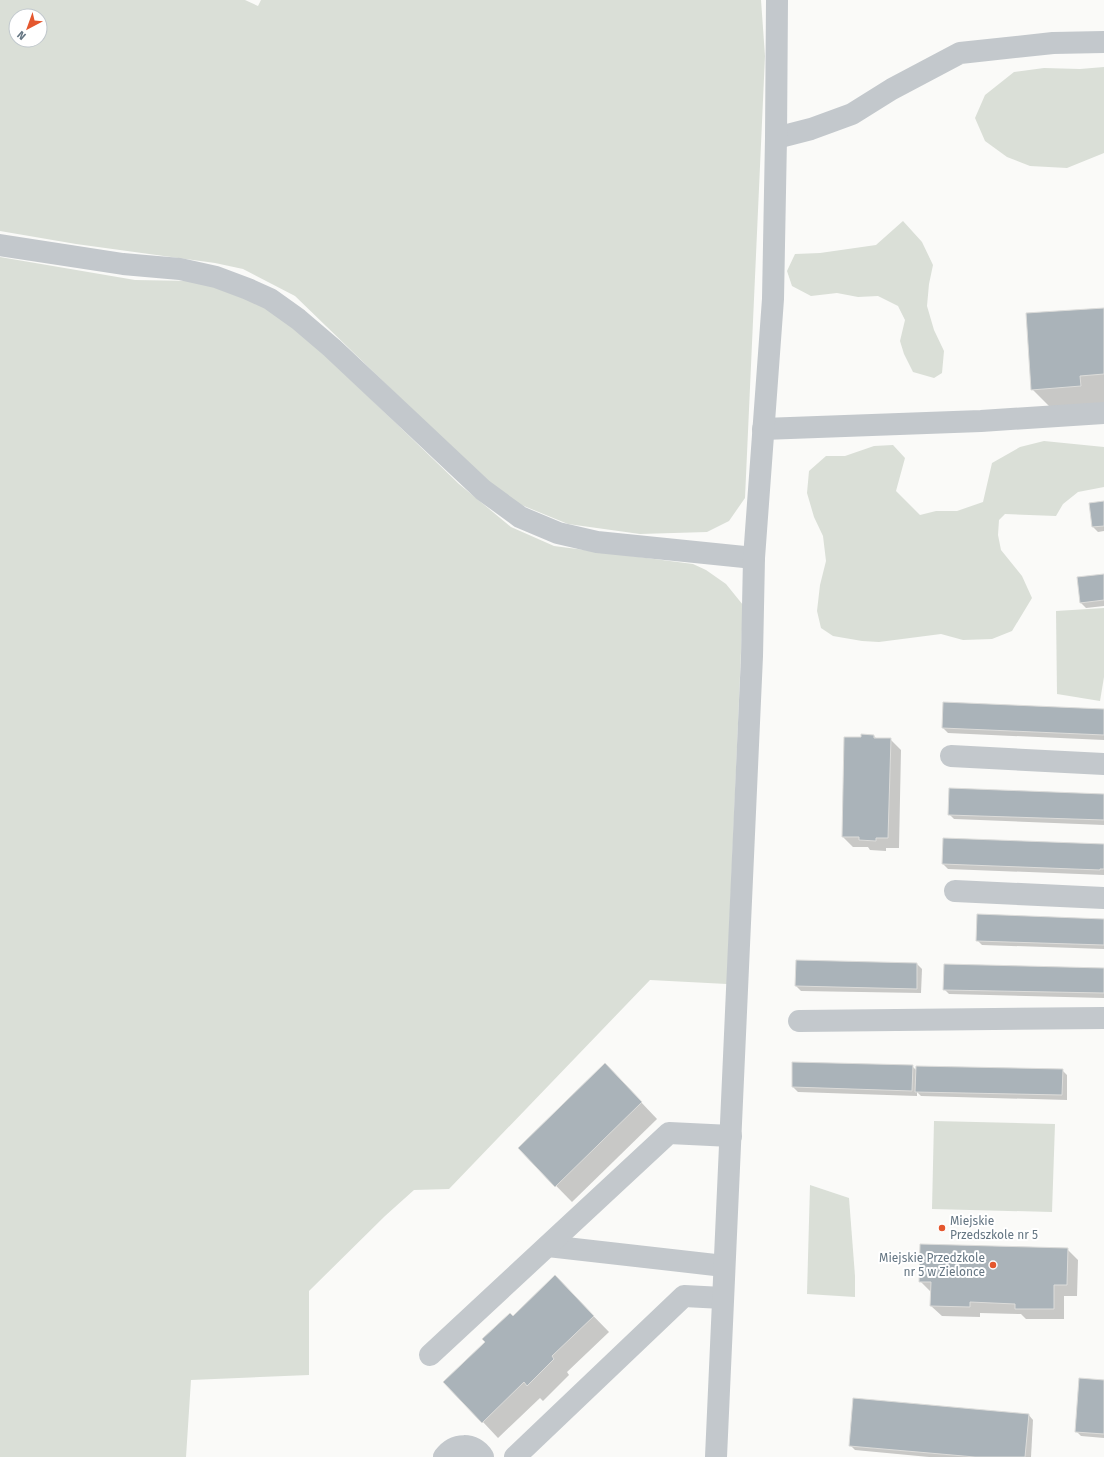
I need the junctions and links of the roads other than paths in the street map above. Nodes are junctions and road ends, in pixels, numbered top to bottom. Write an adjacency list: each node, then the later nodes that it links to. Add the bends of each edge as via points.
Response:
1 (777, 0): 3 (street)
2 (1104, 42): 3 (street, via 1053,42 960,52 852,114)
3 (776, 138): 6 (street, via 773,300)
4 (0, 245): 7 (street, via 123,264 180,269 216,277 248,289 270,299 298,319 483,490 520,517 558,533 597,542)
5 (1104, 413): 6 (street, via 981,421)
6 (763, 428): 7 (street)
7 (754, 558): 14 (street, via 752,664)
8 (951, 756): 9 (street)
9 (1104, 764)
10 (955, 891): 11 (street)
11 (1104, 898)
12 (1104, 1018): 13 (street)
13 (799, 1021)
14 (731, 1136): 15 (street, via 669,1133); 16 (street)
15 (548, 1246): 16 (street); 18 (street)
16 (724, 1266): 17 (street)
17 (723, 1298): 21 (street, via 684,1296); 22 (street)
18 (430, 1355)
19 (444, 1457): 20 (street, via 455,1447 464,1446 472,1447)
20 (483, 1457)
21 (515, 1457)
22 (716, 1457)

